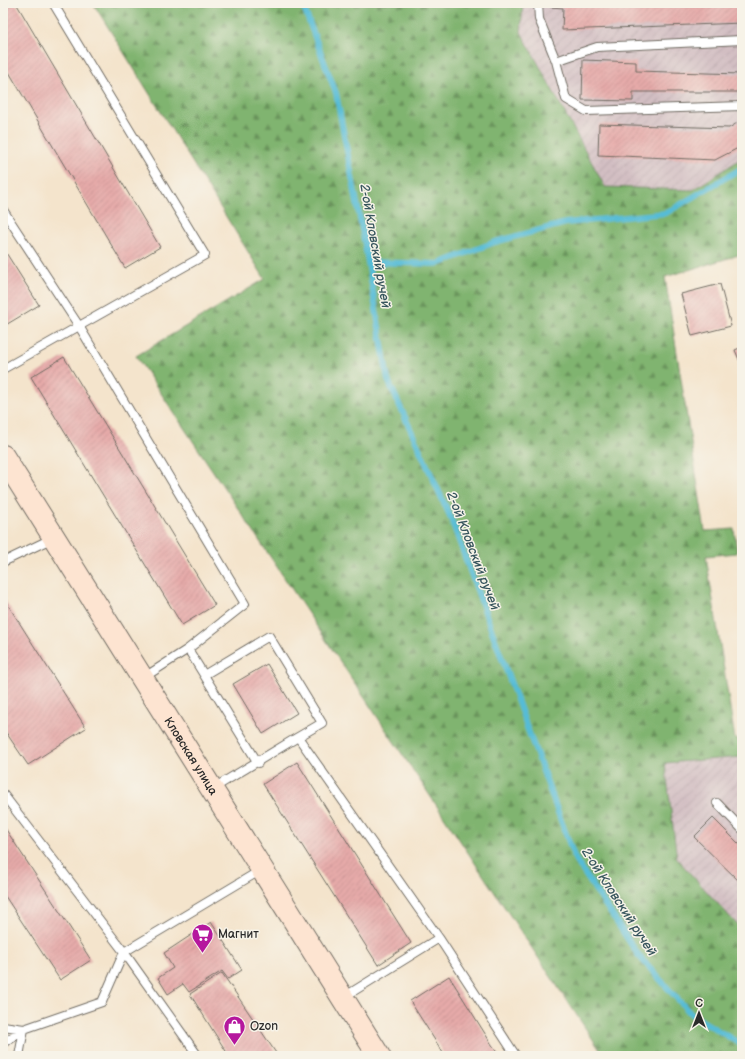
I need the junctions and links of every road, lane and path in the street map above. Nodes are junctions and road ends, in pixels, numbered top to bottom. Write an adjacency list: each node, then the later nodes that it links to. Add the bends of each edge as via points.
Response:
1 (53, 3): 7 (lane, via 205,255)
2 (538, 3): 4 (lane, via 539,19)
3 (742, 40): 4 (lane, via 597,47)
4 (556, 61): 5 (lane, via 566,99 586,112)
5 (742, 106)
6 (3, 210): 7 (lane)
7 (79, 326): 8 (lane); 12 (lane, via 245,604)
8 (3, 369)
9 (3, 456): 10 (street, Кловская улица)
10 (54, 538): 11 (lane); 14 (street, Кловская улица)
11 (3, 562)
12 (188, 649): 13 (lane); 14 (lane)
13 (204, 675): 15 (lane, via 269,636 322,722); 16 (lane)
14 (142, 679): 17 (street, Кловская улица)
15 (298, 737): 16 (lane); 22 (lane)
16 (258, 763): 17 (lane)
17 (211, 789): 21 (street, Кловская улица)
18 (3, 794): 23 (lane)
19 (717, 803): 20 (lane)
20 (742, 829)
21 (262, 870): 23 (lane); 24 (street, Кловская улица)
22 (439, 938): 24 (lane); 31 (lane)
23 (124, 952): 26 (lane, via 102,1002); 29 (lane)
24 (342, 998): 30 (street, Кловская улица)
25 (3, 1026): 26 (lane)
26 (24, 1029): 27 (lane); 28 (lane)
27 (3, 1043)
28 (19, 1056)
29 (198, 1056)
30 (378, 1056)
31 (516, 1056)

